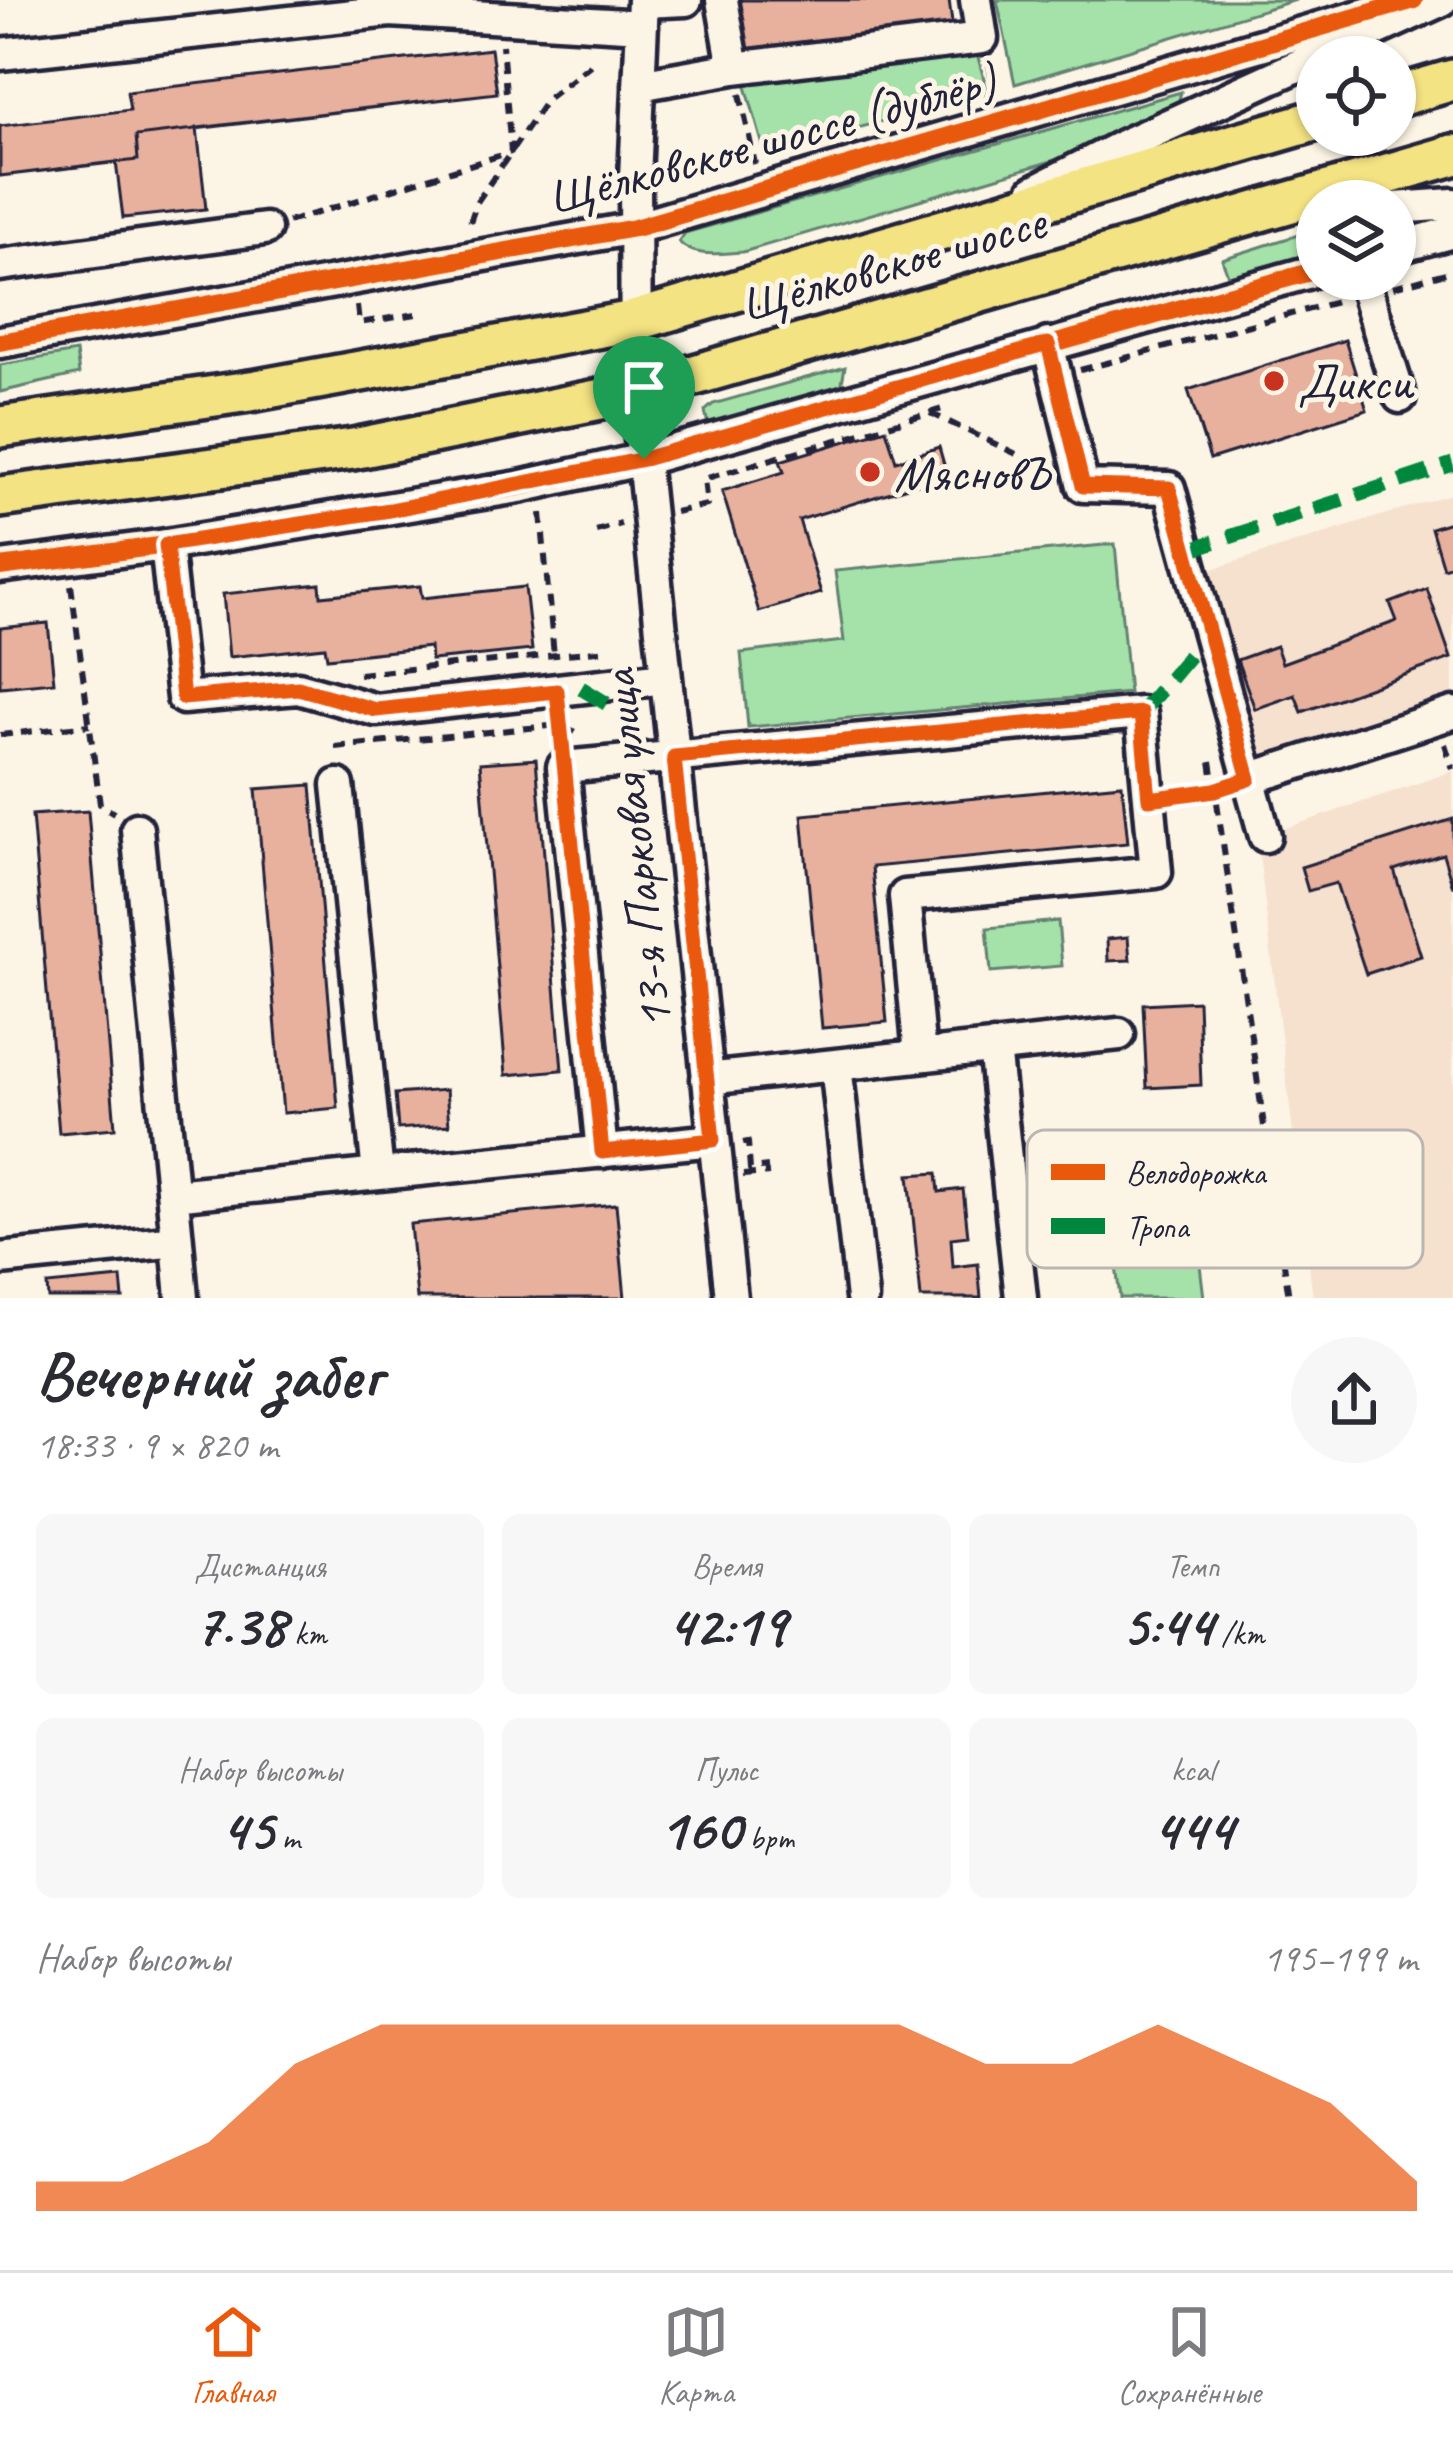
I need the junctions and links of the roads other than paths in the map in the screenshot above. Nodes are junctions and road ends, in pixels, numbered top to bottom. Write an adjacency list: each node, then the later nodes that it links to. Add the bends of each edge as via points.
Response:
1 (686, 0): 6 (street)
2 (722, 0): 8 (street)
3 (976, 0): 8 (street, via 982,38)
4 (1414, 0): 19 (street, Щёлковское шоссе (дублёр))
5 (1442, 0): 18 (street)
6 (643, 9): 7 (street, via 500,18 390,11); 10 (street, 13-я Парковая улица)
7 (0, 54)
8 (734, 68): 10 (street)
9 (1453, 80): 11 (main road)
10 (640, 85): 19 (street, 13-я Парковая улица)
11 (1416, 91)
12 (1296, 126): 18 (main road, Щёлковское шоссе)
13 (1453, 155): 17 (main road, Щёлковское шоссе)
14 (1453, 204): 15 (street)
15 (1416, 207)
16 (1296, 216): 17 (street)
17 (1225, 221): 29 (main road, Щёлковское шоссе)
18 (971, 222): 26 (main road, Щёлковское шоссе)
19 (634, 228): 26 (street, 13-я Парковая улица); 27 (street, Щёлковское шоссе (дублёр))
20 (265, 230): 23 (street)
21 (1453, 232): 22 (street)
22 (1416, 242)
23 (0, 265)
24 (1296, 276): 28 (street)
25 (1370, 300): 30 (street)
26 (634, 321): 29 (street, 13-я Парковая улица); 31 (main road, Щёлковское шоссе)
27 (0, 342)
28 (1048, 344): 32 (street); 39 (street, via 1083,486 1169,488)
29 (636, 392): 32 (street, 13-я Парковая улица); 33 (main road, Щёлковское шоссе, via 353,449)
30 (1400, 398)
31 (0, 428)
32 (644, 459): 34 (street); 36 (street, 13-я Парковая улица)
33 (0, 497)
34 (166, 545): 35 (street); 36 (street, via 183,698 336,686 376,710)
35 (0, 567)
36 (666, 678): 38 (street, 13-я Парковая улица)
37 (1453, 713): 39 (street)
38 (674, 757): 45 (street, via 1141,713 1156,872 905,896); 47 (street, 13-я Парковая улица); 49 (street, via 563,767)
39 (1249, 779): 42 (street)
40 (338, 785): 50 (street)
41 (137, 829): 51 (street)
42 (1265, 836)
43 (1119, 1034): 44 (street)
44 (994, 1047): 45 (street); 57 (street)
45 (920, 1055): 46 (street)
46 (836, 1065): 47 (street); 56 (street)
47 (707, 1079): 48 (street, 13-я Парковая улица)
48 (713, 1140): 49 (street); 55 (street, 13-я Парковая улица)
49 (602, 1152): 50 (street)
50 (378, 1174): 51 (street)
51 (172, 1195): 52 (street)
52 (177, 1241): 53 (street); 54 (street)
53 (0, 1258)
54 (182, 1298)
55 (730, 1298)
56 (862, 1298)
57 (1022, 1298)

